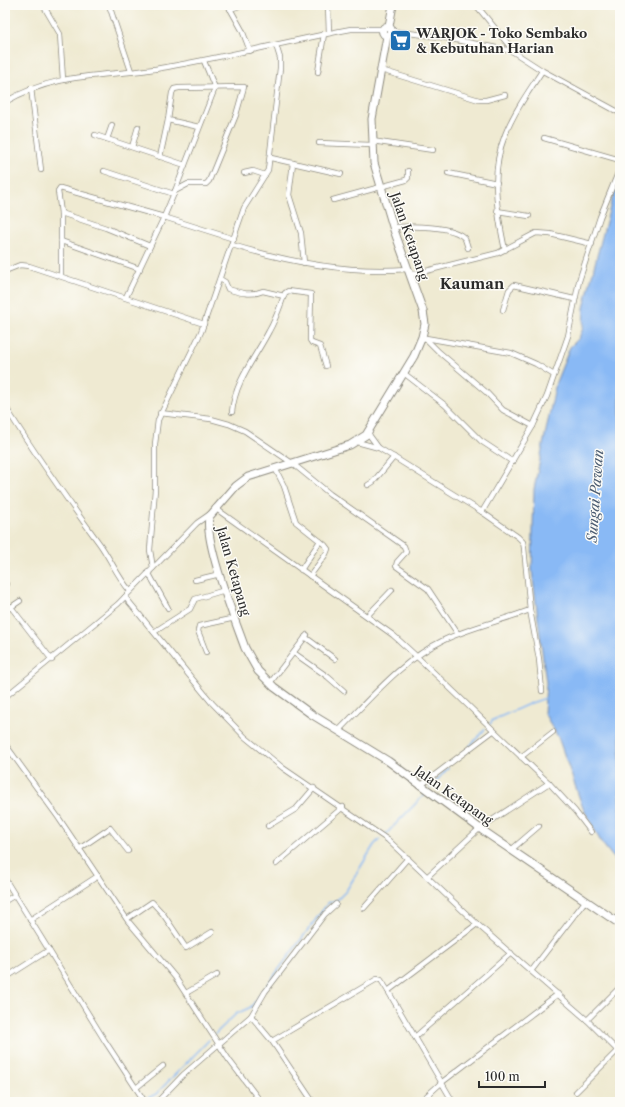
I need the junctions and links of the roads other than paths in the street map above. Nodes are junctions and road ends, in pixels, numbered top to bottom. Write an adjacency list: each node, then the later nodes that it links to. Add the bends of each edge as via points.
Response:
1 (43, 5): 18 (street, via 60,34)
2 (109, 5): 15 (street)
3 (243, 5): 7 (street)
4 (328, 5): 9 (street)
5 (393, 5): 8 (main road, Jalan Ketapang)
6 (476, 5): 12 (street)
7 (229, 7): 11 (street)
8 (388, 30): 9 (street, via 352,29); 12 (street); 14 (main road, Jalan Ketapang)
9 (327, 33): 10 (street); 17 (street)
10 (276, 45): 11 (street); 36 (street, via 280,68)
11 (250, 50): 13 (street)
12 (512, 51): 16 (street)
13 (204, 61): 15 (street); 20 (street)
14 (381, 70): 21 (street, via 479,100); 32 (main road, Jalan Ketapang, via 372,119)
15 (131, 71): 18 (street)
16 (542, 71): 23 (street); 48 (street, via 505,134 498,159)
17 (318, 72)
18 (62, 80): 19 (street)
19 (31, 88): 22 (street); 41 (street)
20 (214, 88): 24 (street, via 174,89); 27 (street); 50 (street, via 245,88 210,182 188,184)
21 (505, 95)
22 (5, 102)
23 (620, 112)
24 (168, 120): 27 (street); 35 (street)
25 (112, 125): 30 (street)
26 (138, 127): 33 (street)
27 (199, 127): 39 (street)
28 (96, 135): 30 (street)
29 (544, 138): 37 (street)
30 (108, 139): 33 (street)
31 (320, 143): 32 (street)
32 (372, 143): 34 (street); 49 (main road, Jalan Ketapang)
33 (132, 147): 35 (street)
34 (433, 150)
35 (160, 157): 39 (street)
36 (271, 158): 38 (street); 47 (street, via 270,167)
37 (620, 160)
38 (293, 163): 46 (street); 64 (street, via 289,195 301,233)
39 (185, 165): 50 (street)
40 (620, 168): 59 (street)
41 (41, 170)
42 (408, 170): 49 (street, via 407,179)
43 (104, 171): 50 (street)
44 (244, 173): 47 (street, via 253,171)
45 (448, 173): 48 (street)
46 (341, 174)
47 (265, 175): 57 (street, via 244,208)
48 (497, 183): 52 (street)
49 (380, 186): 51 (street); 56 (main road, Jalan Ketapang)
50 (174, 193): 55 (street)
51 (333, 200)
52 (497, 211): 54 (street); 63 (street)
53 (61, 213): 55 (street, via 58,191 60,188); 58 (street); 61 (street)
54 (529, 216)
55 (164, 217): 57 (street); 61 (street)
56 (394, 227): 62 (street, via 415,226 455,232 464,238); 67 (main road, Jalan Ketapang)
57 (234, 239): 60 (street)
58 (62, 241): 65 (street); 68 (street)
59 (592, 244): 63 (street, via 536,233 528,235); 72 (street)
60 (232, 245): 64 (street); 69 (street)
61 (150, 246): 65 (street)
62 (468, 248)
63 (505, 250): 67 (street)
64 (304, 263): 67 (street)
65 (140, 270): 71 (street)
66 (5, 271): 68 (street, via 24,265)
67 (409, 272): 75 (main road, Jalan Ketapang, via 423,311)
68 (61, 276): 71 (street)
69 (220, 279): 70 (street, via 232,291 258,294 263,290); 74 (street)
70 (284, 296): 76 (street, via 290,291 311,294 310,340 320,346); 80 (street, via 270,330 238,383)
71 (126, 297): 74 (street)
72 (574, 299): 73 (street, via 514,285 509,290); 78 (street, via 568,336)
73 (503, 310)
74 (204, 324): 81 (street)
75 (424, 338): 77 (main road, Jalan Ketapang); 78 (street, via 511,352); 82 (street, via 503,410)
76 (326, 366)
77 (405, 374): 83 (main road, Jalan Ketapang); 87 (street, via 445,405 481,440)
78 (554, 375): 82 (street)
79 (5, 406): 103 (street)
80 (232, 412)
81 (160, 413): 88 (street, via 230,424 250,434); 95 (street, via 154,452 156,489 150,556)
82 (533, 426): 87 (street)
83 (368, 432): 84 (main road, Jalan Ketapang); 85 (street)
84 (357, 442): 85 (street); 88 (main road, Jalan Ketapang)
85 (379, 448): 86 (street)
86 (394, 457): 90 (street); 92 (street)
87 (513, 462): 92 (street)
88 (292, 463): 89 (main road, Jalan Ketapang); 113 (street, via 330,494 406,548 396,566 428,589)
89 (275, 468): 91 (main road, Jalan Ketapang, via 255,474 241,482); 94 (street, via 296,522)
90 (368, 485)
91 (216, 508): 93 (main road, Jalan Ketapang); 96 (street)
92 (482, 512): 108 (street, via 523,542)
93 (210, 514): 95 (street, via 197,523); 98 (main road, Jalan Ketapang, via 209,530)
94 (320, 541): 96 (street); 99 (street, via 327,547 327,552)
95 (153, 568): 97 (street)
96 (301, 570): 99 (street)
97 (148, 572): 103 (street); 107 (street)
98 (220, 574): 100 (street); 101 (main road, Jalan Ketapang)
99 (310, 576): 110 (street)
100 (195, 580)
101 (225, 590): 111 (main road, Jalan Ketapang); 112 (street, via 196,599 190,609)
102 (392, 590): 110 (street)
103 (130, 591): 104 (street)
104 (125, 597): 112 (street); 118 (street)
105 (20, 601): 106 (street)
106 (11, 607): 109 (street); 118 (street)
107 (168, 608)
108 (530, 610): 113 (street); 120 (street)
109 (5, 611)
110 (367, 616): 116 (street)
111 (235, 618): 114 (street, via 199,626 198,631); 119 (main road, Jalan Ketapang, via 252,662)
112 (154, 632): 130 (street, via 235,728 267,756)
113 (458, 634): 116 (street)
114 (206, 652)
115 (294, 653): 117 (street, via 306,636); 119 (street); 121 (street)
116 (417, 656): 123 (street); 124 (street)
117 (335, 659)
118 (52, 660): 122 (street)
119 (270, 683): 123 (main road, Jalan Ketapang)
120 (542, 691)
121 (344, 692)
122 (5, 697)
123 (338, 731): 129 (main road, Jalan Ketapang, via 390,763)
124 (493, 731): 127 (street); 129 (street)
125 (553, 732): 127 (street)
126 (5, 744): 136 (street)
127 (521, 757): 128 (street)
128 (549, 783): 134 (street); 135 (street)
129 (420, 786): 134 (main road, Jalan Ketapang)
130 (314, 788): 131 (street); 132 (street, via 296,809)
131 (343, 807): 139 (street); 140 (street)
132 (268, 826)
133 (539, 826): 137 (street)
134 (480, 828): 137 (main road, Jalan Ketapang); 142 (street)
135 (591, 832)
136 (79, 849): 138 (street, via 108,828); 141 (street)
137 (511, 850): 145 (main road, Jalan Ketapang)
138 (128, 851)
139 (408, 858): 142 (street); 148 (street)
140 (276, 864)
141 (98, 876): 149 (street); 150 (street)
142 (427, 877): 151 (street)
143 (5, 879): 144 (street)
144 (15, 895): 146 (street); 150 (street)
145 (586, 900): 152 (main road, Jalan Ketapang); 156 (street)
146 (5, 901)
147 (336, 904): 163 (street, via 325,914 265,992)
148 (364, 908)
149 (127, 919): 153 (street, via 152,902 186,948); 161 (street)
150 (30, 920): 154 (street)
151 (477, 924): 155 (street); 160 (street)
152 (620, 924)
153 (212, 932)
154 (49, 950): 158 (street); 171 (street)
155 (511, 953): 156 (street); 165 (street)
156 (532, 970): 162 (street)
157 (217, 975): 161 (street)
158 (5, 978)
159 (620, 987): 164 (street)
160 (388, 990): 165 (street); 166 (street, via 381,980 376,979)
161 (186, 993): 167 (street)
162 (558, 994): 164 (street); 170 (street)
163 (251, 1016): 166 (street); 167 (street)
164 (587, 1020): 168 (street)
165 (415, 1037): 170 (street)
166 (272, 1041): 176 (street)
167 (218, 1042): 174 (street); 175 (street)
168 (619, 1052): 172 (street)
169 (163, 1066): 171 (street)
170 (441, 1083): 177 (street); 178 (street)
171 (136, 1088): 173 (street)
172 (576, 1092)
173 (145, 1102)
174 (157, 1102)
175 (261, 1102)
176 (313, 1102)
177 (420, 1102)
178 (453, 1102)

